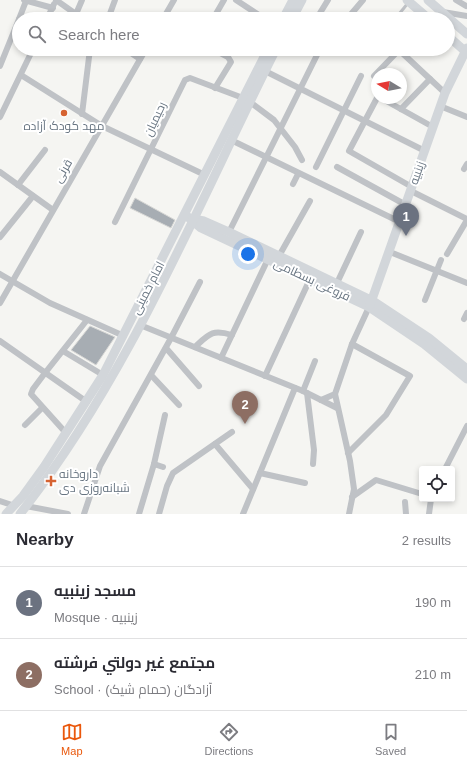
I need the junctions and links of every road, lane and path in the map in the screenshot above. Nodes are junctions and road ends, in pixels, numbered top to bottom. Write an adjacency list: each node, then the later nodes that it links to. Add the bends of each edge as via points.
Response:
1 (25, 0): 16 (street); 17 (street)
2 (56, 0): 16 (street); 19 (street)
3 (82, 0): 20 (street)
4 (115, 0): 21 (street)
5 (174, 0): 22 (street)
6 (224, 0): 23 (street)
7 (236, 0): 24 (street)
8 (293, 0): 25 (main road)
9 (302, 0): 26 (main road)
10 (328, 0): 27 (street)
11 (363, 0): 28 (street)
12 (428, 0): 31 (main road)
13 (456, 0): 15 (street)
14 (408, 1): 29 (lane); 30 (main road)
15 (466, 6)
16 (53, 8): 18 (street)
17 (21, 12)
18 (51, 12)
19 (73, 12)
20 (77, 12)
21 (111, 12)
22 (167, 12)
23 (217, 12)
24 (254, 12)
25 (287, 12)
26 (296, 12)
27 (321, 12)
28 (353, 12)
29 (400, 12)
30 (421, 12)
31 (443, 12)
32 (455, 14): 33 (street)
33 (467, 16)
34 (455, 24): 35 (main road)
35 (467, 35): 38 (main road, زینبیه)
36 (12, 36): 50 (street)
37 (455, 42): 38 (main road)
38 (465, 50): 58 (main road, زینبیه)
39 (30, 56): 53 (street)
40 (89, 56): 67 (street)
41 (136, 56): 49 (street)
42 (142, 56): 49 (street, قرنی)
43 (226, 56): 57 (street, via 231,62)
44 (265, 56): 59 (main road, امام خمینی)
45 (272, 56): 52 (main road, امام خمینی)
46 (316, 56): 56 (street)
47 (393, 56): 51 (street)
48 (407, 56): 55 (street)
49 (140, 59): 71 (street, قرنی)
50 (0, 66)
51 (382, 68)
52 (265, 71): 56 (street); 59 (main road, امام خمینی)
53 (21, 75): 63 (street); 67 (street)
54 (361, 76): 66 (street)
55 (430, 79): 58 (street); 65 (street)
56 (300, 87): 66 (street); 73 (street)
57 (215, 88): 59 (street, رحیمیان); 76 (street, رحیمیان, via 190,78 186,80)
58 (445, 93): 64 (main road, زینبیه)
59 (247, 100): 73 (street, رحیمیان, via 274,120); 74 (main road, امام خمینی); 84 (main road, امام خمینی)
60 (0, 102): 63 (street)
61 (374, 104): 70 (street)
62 (391, 104): 65 (street)
63 (6, 106): 68 (street)
64 (440, 106): 69 (street); 72 (main road, زینبیه)
65 (401, 109): 72 (street)
66 (344, 110): 70 (street); 80 (street)
67 (82, 114): 71 (street)
68 (0, 117)
69 (467, 117)
70 (364, 120): 77 (street); 87 (street, via 349,152)
71 (102, 126): 76 (street); 91 (street, قرنی)
72 (433, 127): 77 (main road, زینبیه)
73 (279, 128): 78 (street); 79 (street, رحیمیان)
74 (231, 140): 78 (street); 92 (main road, امام خمینی)
75 (45, 150): 86 (street)
76 (152, 150): 84 (street); 94 (street, رحیمیان)
77 (425, 151): 87 (main road, زینبیه)
78 (265, 156): 83 (street); 96 (street)
79 (302, 160)
80 (316, 166)
81 (337, 167): 90 (street)
82 (0, 172): 86 (street)
83 (298, 174): 85 (street); 95 (street)
84 (205, 175): 92 (main road, امام خمینی)
85 (293, 184)
86 (18, 185): 88 (street)
87 (412, 189): 90 (main road, زینبیه); 93 (street)
88 (33, 196): 91 (street); 98 (street)
89 (310, 201): 101 (street)
90 (406, 205): 95 (main road, زینبیه)
91 (53, 210): 107 (street, قرنی)
92 (189, 217): 96 (main road, فروغی بسطامی); 102 (main road, فروغی بسطامی, via 201,228); 117 (main road, امام خمینی); 119 (main road, امام خمینی)
93 (467, 220): 100 (street)
94 (115, 222)
95 (400, 222): 99 (main road, زینبیه)
96 (229, 232): 101 (main road, فروغی بسطامی)
97 (361, 232): 109 (street)
98 (0, 237)
99 (390, 252): 104 (street); 113 (main road, زینبیه)
100 (447, 254)
101 (279, 256): 109 (main road, فروغی بسطامی)
102 (268, 259): 106 (main road, فروغی بسطامی); 118 (street)
103 (441, 260): 104 (street)
104 (436, 270): 110 (street); 111 (street)
105 (0, 274): 107 (street)
106 (310, 279): 113 (main road, فروغی بسطامی); 132 (street)
107 (12, 282): 112 (street, قرنی); 116 (street)
108 (200, 282): 120 (street)
109 (337, 283): 113 (main road, فروغی بسطامی)
110 (467, 283)
111 (425, 300)
112 (0, 303)
113 (371, 304): 122 (street); 128 (main road, فروغی بسطامی, via 429,338); 133 (main road, فروغی بسطامی)
114 (467, 313): 115 (street)
115 (464, 319)
116 (87, 320): 119 (street); 125 (street)
117 (140, 325): 120 (street); 163 (main road, امام خمینی, via 95,406)
118 (232, 335): 124 (street, via 214,332); 126 (street)
119 (124, 336): 130 (main road, امام خمینی)
120 (171, 338): 123 (street); 124 (street)
121 (0, 341): 129 (street)
122 (352, 344): 137 (street); 149 (street, via 410,376 386,415)
123 (166, 348): 131 (street); 134 (street)
124 (195, 348): 126 (street)
125 (63, 350): 129 (street); 130 (street)
126 (221, 358): 132 (street)
127 (315, 362): 136 (street)
128 (467, 369)
129 (45, 373): 139 (street); 141 (street, via 31,394)
130 (103, 375): 139 (main road, امام خمینی)
131 (151, 375): 140 (street); 167 (street, via 100,466)
132 (265, 376): 135 (street)
133 (467, 379)
134 (199, 386)
135 (296, 388): 136 (street); 154 (street)
136 (305, 392): 138 (street); 151 (street, via 314,450)
137 (335, 394): 138 (street); 142 (street)
138 (321, 400): 142 (street)
139 (87, 402): 147 (main road, امام خمینی)
140 (179, 405)
141 (42, 408): 144 (street); 147 (street)
142 (337, 408): 149 (street)
143 (165, 415): 150 (street)
144 (25, 425)
145 (467, 426): 152 (street)
146 (232, 432): 148 (street)
147 (66, 433): 162 (main road, امام خمینی)
148 (215, 444): 156 (street); 169 (street, via 173,473)
149 (348, 453): 158 (street, via 354,489)
150 (154, 464): 153 (street); 168 (street)
151 (313, 464)
152 (447, 466)
153 (163, 467)
154 (260, 473): 155 (street); 156 (street)
155 (305, 483)
156 (253, 488): 170 (street)
157 (419, 493): 158 (street, via 376,480)
158 (352, 497): 171 (street)
159 (0, 501): 162 (street)
160 (405, 502): 172 (street)
161 (431, 502): 173 (street)
162 (15, 506): 164 (main road, امام خمینی)
163 (26, 506): 165 (main road, امام خمینی); 166 (street)
164 (6, 514)
165 (20, 514)
166 (68, 514)
167 (84, 514)
168 (139, 514)
169 (159, 514)
170 (243, 514)
171 (349, 514)
172 (406, 514)
173 (429, 514)

